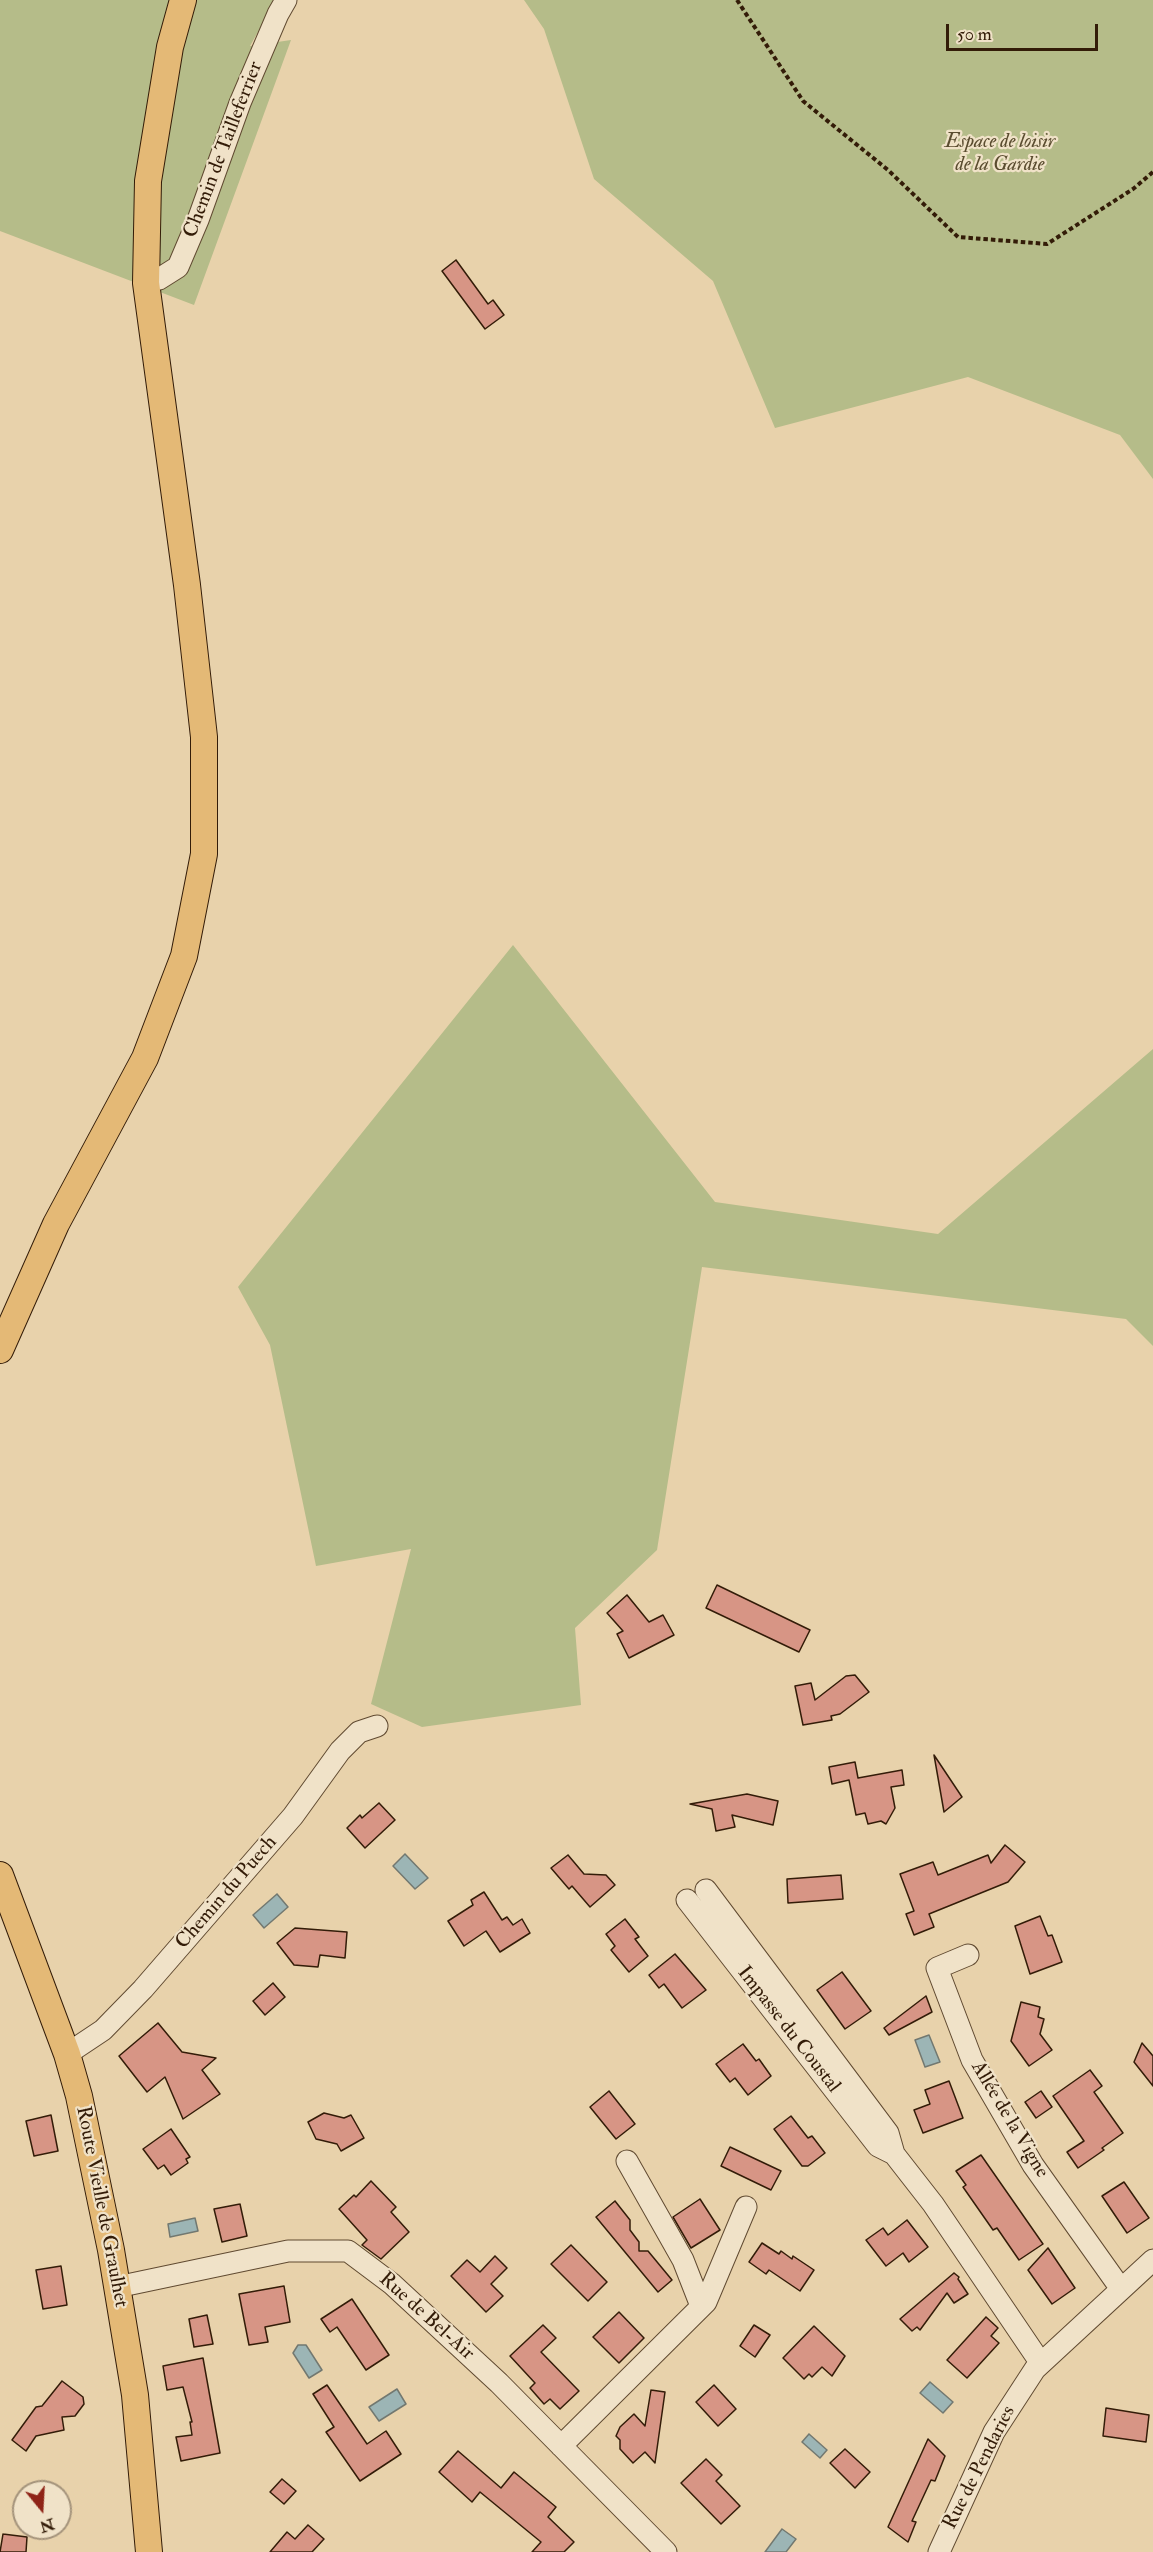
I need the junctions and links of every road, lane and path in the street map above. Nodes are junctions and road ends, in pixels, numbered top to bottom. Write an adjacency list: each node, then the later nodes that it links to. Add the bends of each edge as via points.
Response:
1 (183, 0): 5 (main road, via 170,47 148,181)
2 (286, 0): 5 (street, Chemin de Tailleferrier, via 240,103 178,267)
3 (737, 0): 4 (path, via 803,101 888,170 958,237 1047,244)
4 (1153, 172)
5 (146, 283): 6 (main road, via 204,737 204,855 184,956 145,1058 56,1224)
6 (0, 1350)
7 (377, 1726): 12 (street, Chemin du Puech, via 359,1732 340,1751 293,1816 143,1989 103,2030)
8 (0, 1875): 12 (main road, Route Vieille de Graulhet)
9 (705, 1890): 13 (street, Impasse du Coustal, via 888,2133)
10 (687, 1900): 13 (street, Impasse du Coustal, via 878,2146)
11 (968, 1955): 18 (street, Allée de la Vigne, via 937,1968 972,2060 1034,2165)
12 (68, 2054): 17 (main road, Route Vieille de Graulhet)
13 (894, 2154): 20 (street, Impasse du Coustal, via 933,2204)
14 (627, 2161): 19 (street, via 683,2260)
15 (746, 2207): 19 (street)
16 (1153, 2260): 18 (street, Rue de Pendaries)
17 (117, 2287): 21 (street, Rue de Bel-Air, via 288,2251 348,2252 392,2284); 22 (main road, Route Vieille de Graulhet, via 135,2395)
18 (1121, 2289): 20 (street, Rue de Pendaries)
19 (701, 2306): 21 (street)
20 (1040, 2362): 24 (street, Rue de Pendaries, via 994,2432)
21 (561, 2446): 23 (street, Rue de Bel-Air)
22 (149, 2552)
23 (666, 2552)
24 (939, 2552)

